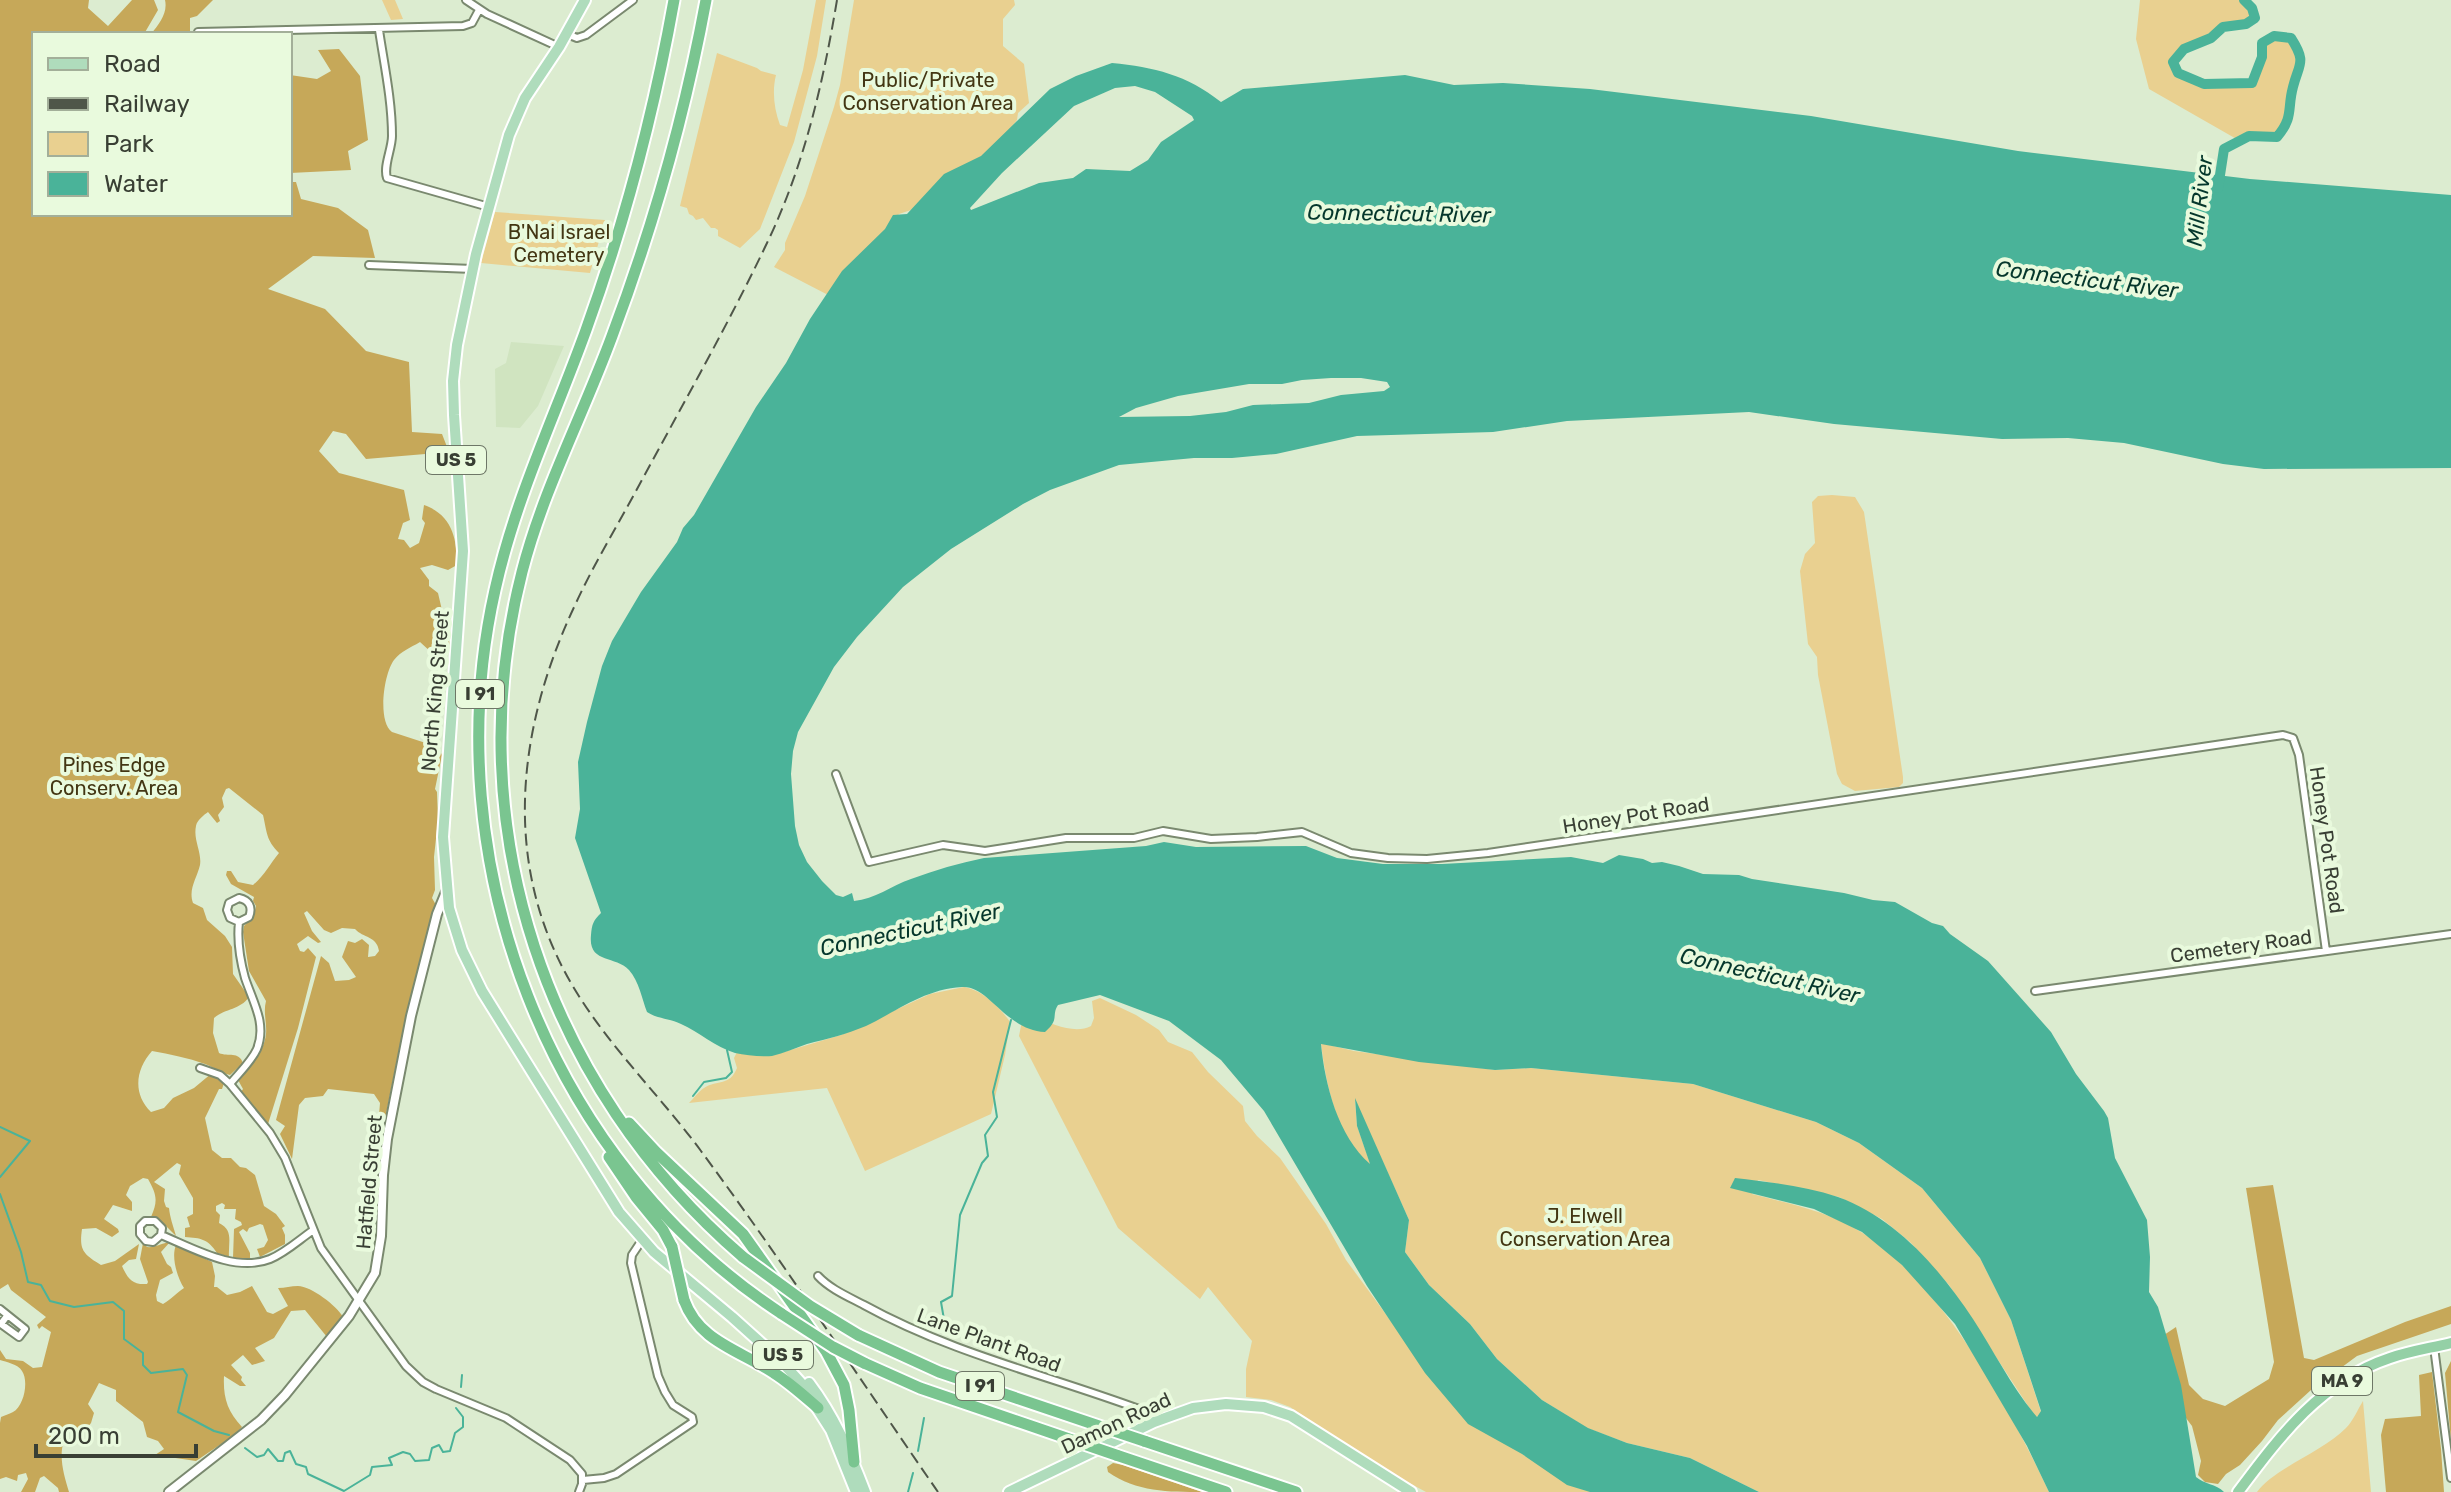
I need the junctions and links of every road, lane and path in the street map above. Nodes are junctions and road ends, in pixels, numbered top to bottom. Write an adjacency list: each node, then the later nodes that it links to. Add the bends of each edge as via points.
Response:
1 (466, 0): 6 (street)
2 (585, 0): 9 (main road, North King Street / US 5)
3 (633, 0): 9 (street, via 586,35)
4 (674, 0): 23 (highway, I 91, via 644,140 612,254 510,532 491,608 480,685 480,783 494,889 526,992)
5 (706, 0): 20 (highway, I 91, via 652,221 603,361 536,525 509,638 501,728 505,816 522,907)
6 (479, 10): 7 (street, via 472,23 463,26); 10 (street)
7 (379, 30): 8 (street); 11 (street, via 391,114 387,178)
8 (198, 32)
9 (567, 34): 10 (main road, North King Street / US 5)
10 (559, 47): 11 (main road, North King Street / US 5, via 516,117)
11 (489, 207): 13 (main road, North King Street / US 5)
12 (369, 265): 13 (street)
13 (473, 269): 15 (main road, North King Street / US 5, via 453,381 463,551 445,792)
14 (836, 774): 18 (street, Honey Pot Road, via 869,862 943,845 985,851 1163,831 1211,839 1299,831 1360,855 1427,859 2283,735 2293,738 2299,755)
15 (446, 892): 26 (main road, North King Street / US 5, via 462,950 482,991 601,1184); 28 (street, Hatfield Street, via 398,1075 383,1175 378,1259)
16 (239, 922): 16 (street, via 251,910 239,898 227,910); 22 (street, via 242,965 261,1032 256,1051)
17 (2451, 934): 18 (street, Cemetery Road)
18 (2326, 951): 19 (street, Cemetery Road)
19 (2035, 991)
20 (552, 994): 36 (highway, via 617,1107 651,1147 743,1234 826,1351 844,1385); 45 (highway, I 91, bridge, via 585,1065 627,1131 679,1197 743,1257 810,1306 858,1335 947,1375)
21 (200, 1068): 22 (street)
22 (230, 1084): 24 (street, via 278,1146)
23 (576, 1097): 34 (highway, bridge, via 609,1157 672,1247 690,1315 705,1333 773,1372); 44 (highway, I 91, bridge, via 670,1220 719,1267 833,1347 920,1388)
24 (312, 1231): 25 (street, via 276,1256 254,1263 228,1261); 28 (street)
25 (161, 1235)
26 (642, 1240): 31 (main road, North King Street / US 5); 38 (street, via 632,1255 632,1269 658,1376 673,1405 693,1422 616,1474)
27 (818, 1276): 35 (street, Lane Plant Road, via 911,1329 1139,1409)
28 (360, 1302): 38 (street, via 423,1382 522,1427 574,1464); 39 (street, Hatfield Street, via 261,1420)
29 (0, 1309): 30 (street)
30 (7, 1316)
31 (732, 1317): 34 (main road, North King Street / US 5, via 789,1368); 36 (main road, North King Street / US 5, via 766,1339 804,1377)
32 (2451, 1343): 33 (highway, MA 9)
33 (2434, 1347): 37 (street); 47 (highway, MA 9, via 2388,1358 2336,1385 2300,1414)
34 (818, 1408): 41 (main road, North King Street / US 5)
35 (1154, 1422): 43 (main road, Damon Road); 46 (main road, Damon Road, via 1216,1404 1277,1411)
36 (854, 1462): 42 (main road, North King Street / US 5)
37 (2451, 1478)
38 (583, 1480): 40 (street)
39 (169, 1492)
40 (579, 1492)
41 (856, 1492)
42 (865, 1492)
43 (1009, 1492)
44 (1226, 1492)
45 (1296, 1492)
46 (1411, 1492)
47 (2238, 1492)

